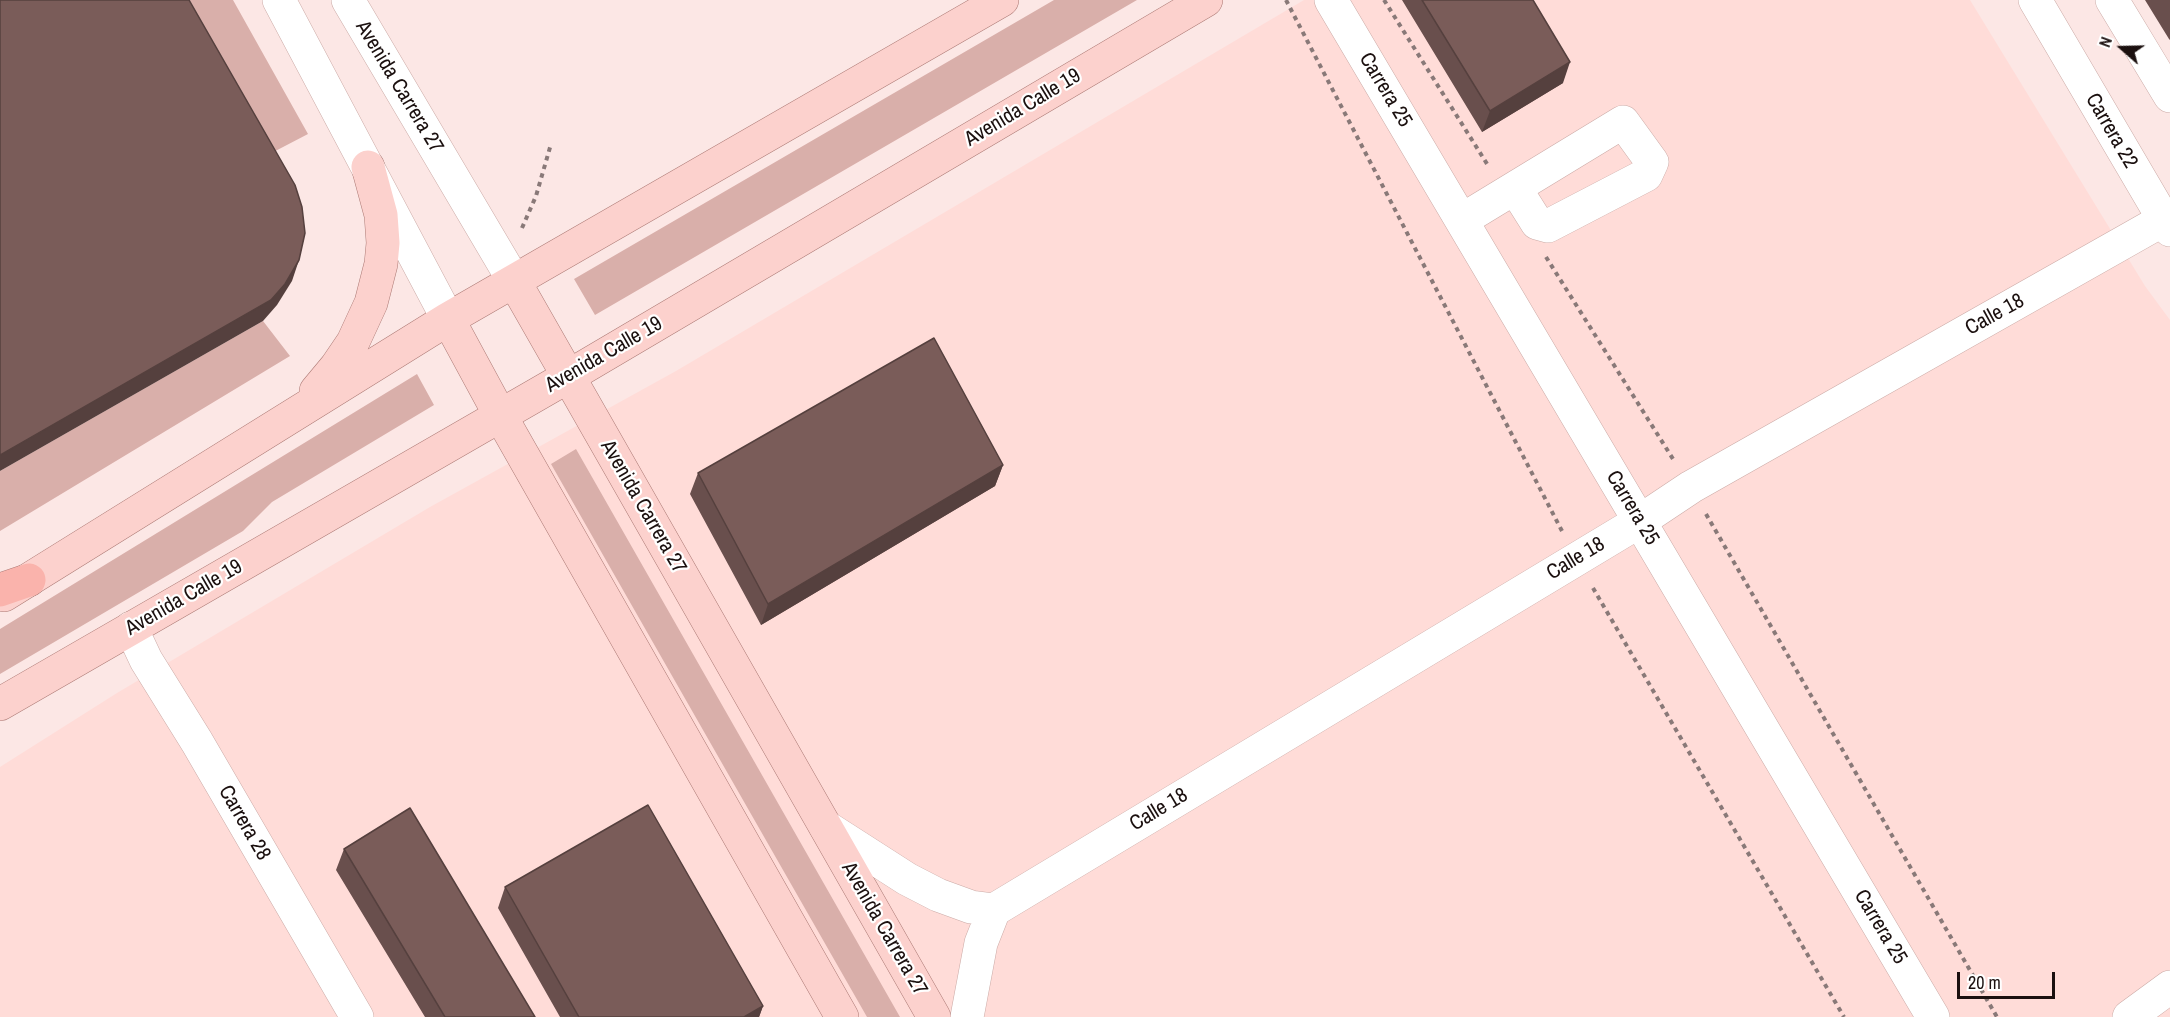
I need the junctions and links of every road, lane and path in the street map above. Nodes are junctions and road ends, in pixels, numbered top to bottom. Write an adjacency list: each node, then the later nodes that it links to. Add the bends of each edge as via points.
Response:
1 (279, 0): 11 (street)
2 (348, 0): 16 (street, Avenida Carrera 27)
3 (1002, 0): 16 (main road)
4 (1206, 0): 18 (main road, Avenida Calle 19)
5 (1286, 0): 23 (path)
6 (1331, 0): 13 (street, Carrera 25)
7 (2035, 0): 14 (street, Carrera 22)
8 (2112, 0): 9 (street)
9 (2170, 96)
10 (551, 144): 15 (path)
11 (368, 167): 17 (street); 19 (main road, via 381,214 383,243 371,303 336,367)
12 (1515, 188): 13 (street)
13 (1462, 220): 22 (street, Carrera 25)
14 (2167, 225): 21 (street, Calle 18)
15 (521, 231)
16 (514, 281): 17 (main road); 18 (main road, Avenida Carrera 27)
17 (448, 319): 19 (main road); 20 (main road)
18 (569, 376): 20 (main road, Avenida Calle 19); 28 (main road, Avenida Carrera 27)
19 (294, 414): 24 (main road)
20 (500, 415): 26 (main road, Avenida Calle 19); 32 (main road)
21 (1691, 487): 22 (street, Calle 18); 37 (path)
22 (1640, 521): 23 (street, Calle 18); 36 (street, Carrera 25)
23 (1576, 559): 29 (street, Calle 18); 35 (path)
24 (15, 585): 25 (main road)
25 (0, 598)
26 (131, 628): 27 (main road, Avenida Calle 19); 31 (street, Carrera 28, via 146,660)
27 (0, 704)
28 (825, 827): 29 (street, via 927,890 971,907); 33 (main road, Avenida Carrera 27)
29 (994, 910): 34 (street, via 981,943)
30 (2170, 987): 38 (street)
31 (357, 1017)
32 (842, 1017)
33 (934, 1017)
34 (967, 1017)
35 (1844, 1017)
36 (1933, 1017)
37 (1997, 1017)
38 (2129, 1017)

